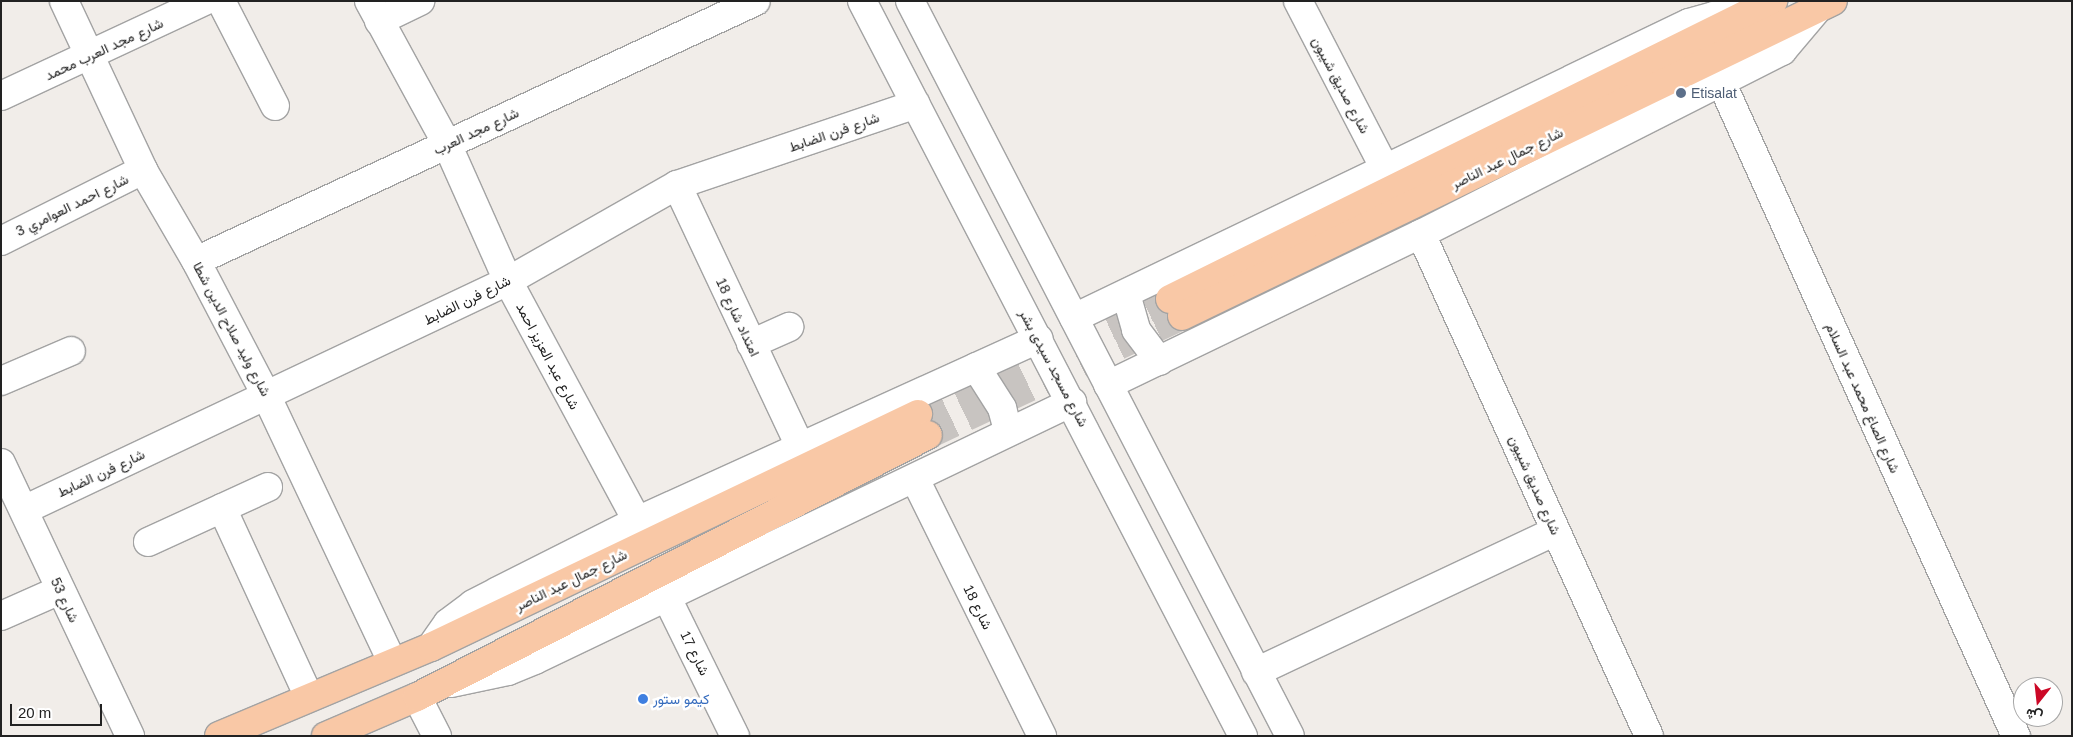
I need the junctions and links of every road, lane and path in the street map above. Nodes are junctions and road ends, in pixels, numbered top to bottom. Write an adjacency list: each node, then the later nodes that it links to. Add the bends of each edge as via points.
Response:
1 (64, 1): 14 (street, شارع وليد صلاح الدين شطا)
2 (205, 1): 14 (street, شارع مجد العرب محمد)
3 (221, 1): 18 (street)
4 (420, 1): 13 (street)
5 (756, 1): 19 (street, شارع مجد العرب)
6 (862, 1): 17 (street, شارع مسجد سيدى بشر)
7 (910, 1): 28 (street)
8 (1298, 1): 20 (street, شارع صديق شيبون)
9 (1773, 1): 11 (main road, شارع جمال عبد الناصر)
10 (1826, 4): 15 (main road, شارع جمال عبد الناصر)
11 (1738, 9): 12 (street); 15 (main road, شارع جمال عبد الناصر, via 1176,308)
12 (1696, 10): 20 (street)
13 (374, 11): 19 (street, شارع عبد العزيز احمد)
14 (89, 58): 16 (street, شارع مجد العرب محمد); 21 (street, شارع وليد صلاح الدين شطا)
15 (1716, 70): 23 (street); 67 (street, شارع الصاغ محمد عبد السلام)
16 (1, 96)
17 (916, 104): 22 (street, شارع فرن الضابط); 30 (street, شارع مسجد سيدى بشر)
18 (275, 106)
19 (447, 144): 25 (street, شارع مجد العرب); 26 (street, شارع عبد العزيز احمد)
20 (1385, 168): 27 (street)
21 (143, 170): 24 (street, شارع احمد العوامري 3); 25 (street, شارع وليد صلاح الدين شطا)
22 (677, 186): 26 (street, شارع فرن الضابط); 31 (street, امتداد شارع 18)
23 (1421, 234): 33 (street); 47 (street, شارع صديق شيبون)
24 (1, 240)
25 (196, 261): 37 (street, شارع وليد صلاح الدين شطا)
26 (508, 281): 37 (street, شارع فرن الضابط); 46 (street, شارع عبد العزيز احمد)
27 (1126, 294): 28 (street); 33 (street, via 1136,330)
28 (1074, 318): 36 (street)
29 (789, 327): 31 (street)
30 (1039, 339): 34 (street); 38 (street, شارع مسجد سيدى بشر)
31 (751, 344): 40 (street, امتداد شارع 18)
32 (71, 350): 35 (street)
33 (1160, 360): 36 (street)
34 (976, 367): 39 (street, via 1002,408); 40 (street)
35 (1, 380)
36 (1108, 385): 54 (street)
37 (266, 395): 45 (street, شارع فرن الضابط); 53 (street, شارع وليد صلاح الدين شطا)
38 (1072, 402): 39 (street); 64 (street, شارع مسجد سيدى بشر)
39 (1008, 431): 42 (street)
40 (801, 448): 46 (street)
41 (1, 463): 45 (street, شارع 53)
42 (914, 479): 50 (street); 63 (street, شارع 18)
43 (268, 487): 44 (street)
44 (222, 508): 48 (street); 56 (street)
45 (24, 510): 49 (street, شارع 53)
46 (637, 521): 52 (street, via 473,604 448,623)
47 (1556, 531): 54 (street); 66 (street, شارع صديق شيبون)
48 (148, 542)
49 (60, 590): 51 (street); 58 (street, شارع 53)
50 (667, 598): 55 (street, via 508,671); 62 (street, شارع 17)
51 (1, 616)
52 (431, 647): 53 (main road, شارع جمال عبد الناصر); 55 (main road, شارع جمال عبد الناصر, via 923,425)
53 (392, 662): 56 (main road, شارع جمال عبد الناصر)
54 (1256, 672): 65 (street)
55 (442, 684): 57 (main road, شارع جمال عبد الناصر)
56 (309, 697): 59 (main road, شارع جمال عبد الناصر)
57 (416, 697): 60 (main road, شارع جمال عبد الناصر); 61 (street)
58 (130, 736)
59 (219, 736)
60 (326, 736)
61 (436, 736)
62 (735, 736)
63 (1042, 736)
64 (1243, 736)
65 (1290, 736)
66 (1649, 736)
67 (2016, 736)

